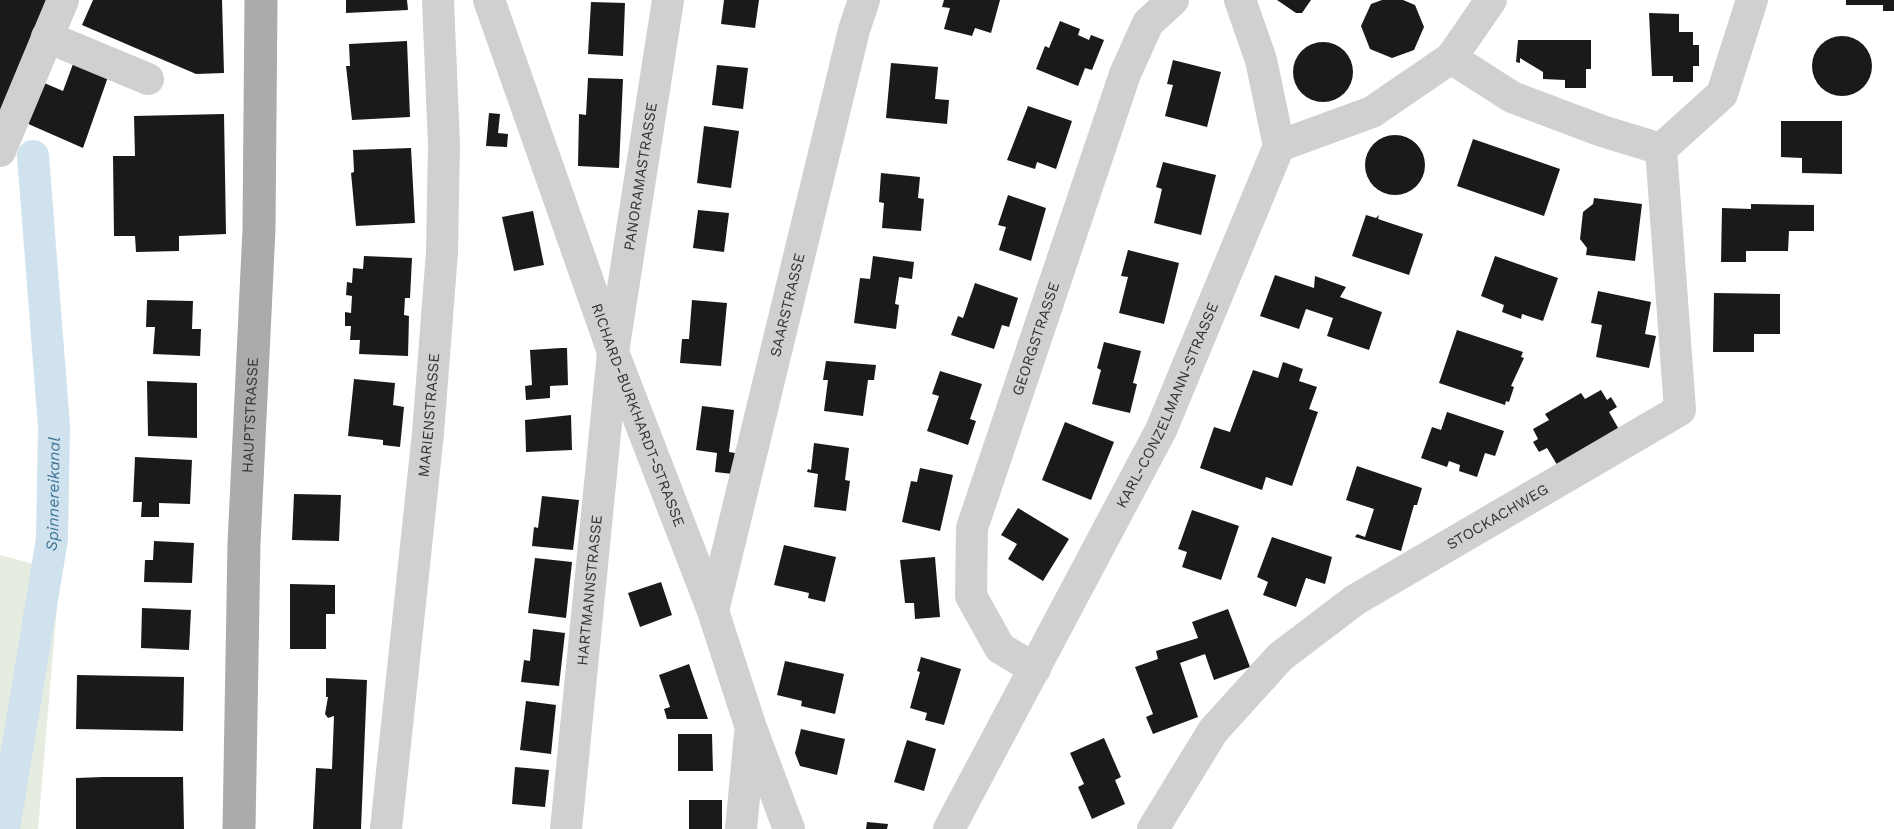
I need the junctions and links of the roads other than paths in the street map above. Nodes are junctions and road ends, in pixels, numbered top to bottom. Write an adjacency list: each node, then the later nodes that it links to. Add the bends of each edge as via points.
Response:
1 (63, 0): 11 (street)
2 (261, 0): 21 (main road, HAUPTSTRASSE, via 259,229 244,544)
3 (438, 0): 22 (street, MARIENSTRASSE, via 444,145 442,252 428,433)
4 (489, 0): 17 (street, RICHARD-BURKHARDT-STRASSE)
5 (668, 0): 17 (street, PANORAMASTRASSE)
6 (864, 0): 18 (street, SAARSTRASSE)
7 (1173, 0): 19 (street, GEORGSTRASSE, via 1148,23 1125,74 972,528 971,596 1000,648)
8 (1240, 0): 14 (street, via 1261,60)
9 (1491, 0): 12 (street)
10 (1752, 0): 15 (street, via 1722,94)
11 (47, 37): 13 (street); 16 (street)
12 (1451, 58): 14 (street, via 1372,112); 15 (street, via 1512,97)
13 (148, 79)
14 (1280, 146): 19 (street, KARL-CONZELMANN-STRASSE, via 1161,430)
15 (1661, 149): 27 (street, STOCKACHWEG, via 1680,410 1355,600 1280,657 1213,730)
16 (0, 151)
17 (613, 352): 18 (street, RICHARD-BURKHARDT-STRASSE); 23 (street, HARTMANNSTRASSE)
18 (713, 611): 20 (street, RICHARD-BURKHARDT-STRASSE)
19 (1035, 669): 26 (street, KARL-CONZELMANN-STRASSE)
20 (751, 728): 24 (street); 25 (street, RICHARD-BURKHARDT-STRASSE)
21 (239, 829)
22 (386, 829)
23 (566, 829)
24 (741, 829)
25 (789, 829)
26 (949, 829)
27 (1153, 829)

